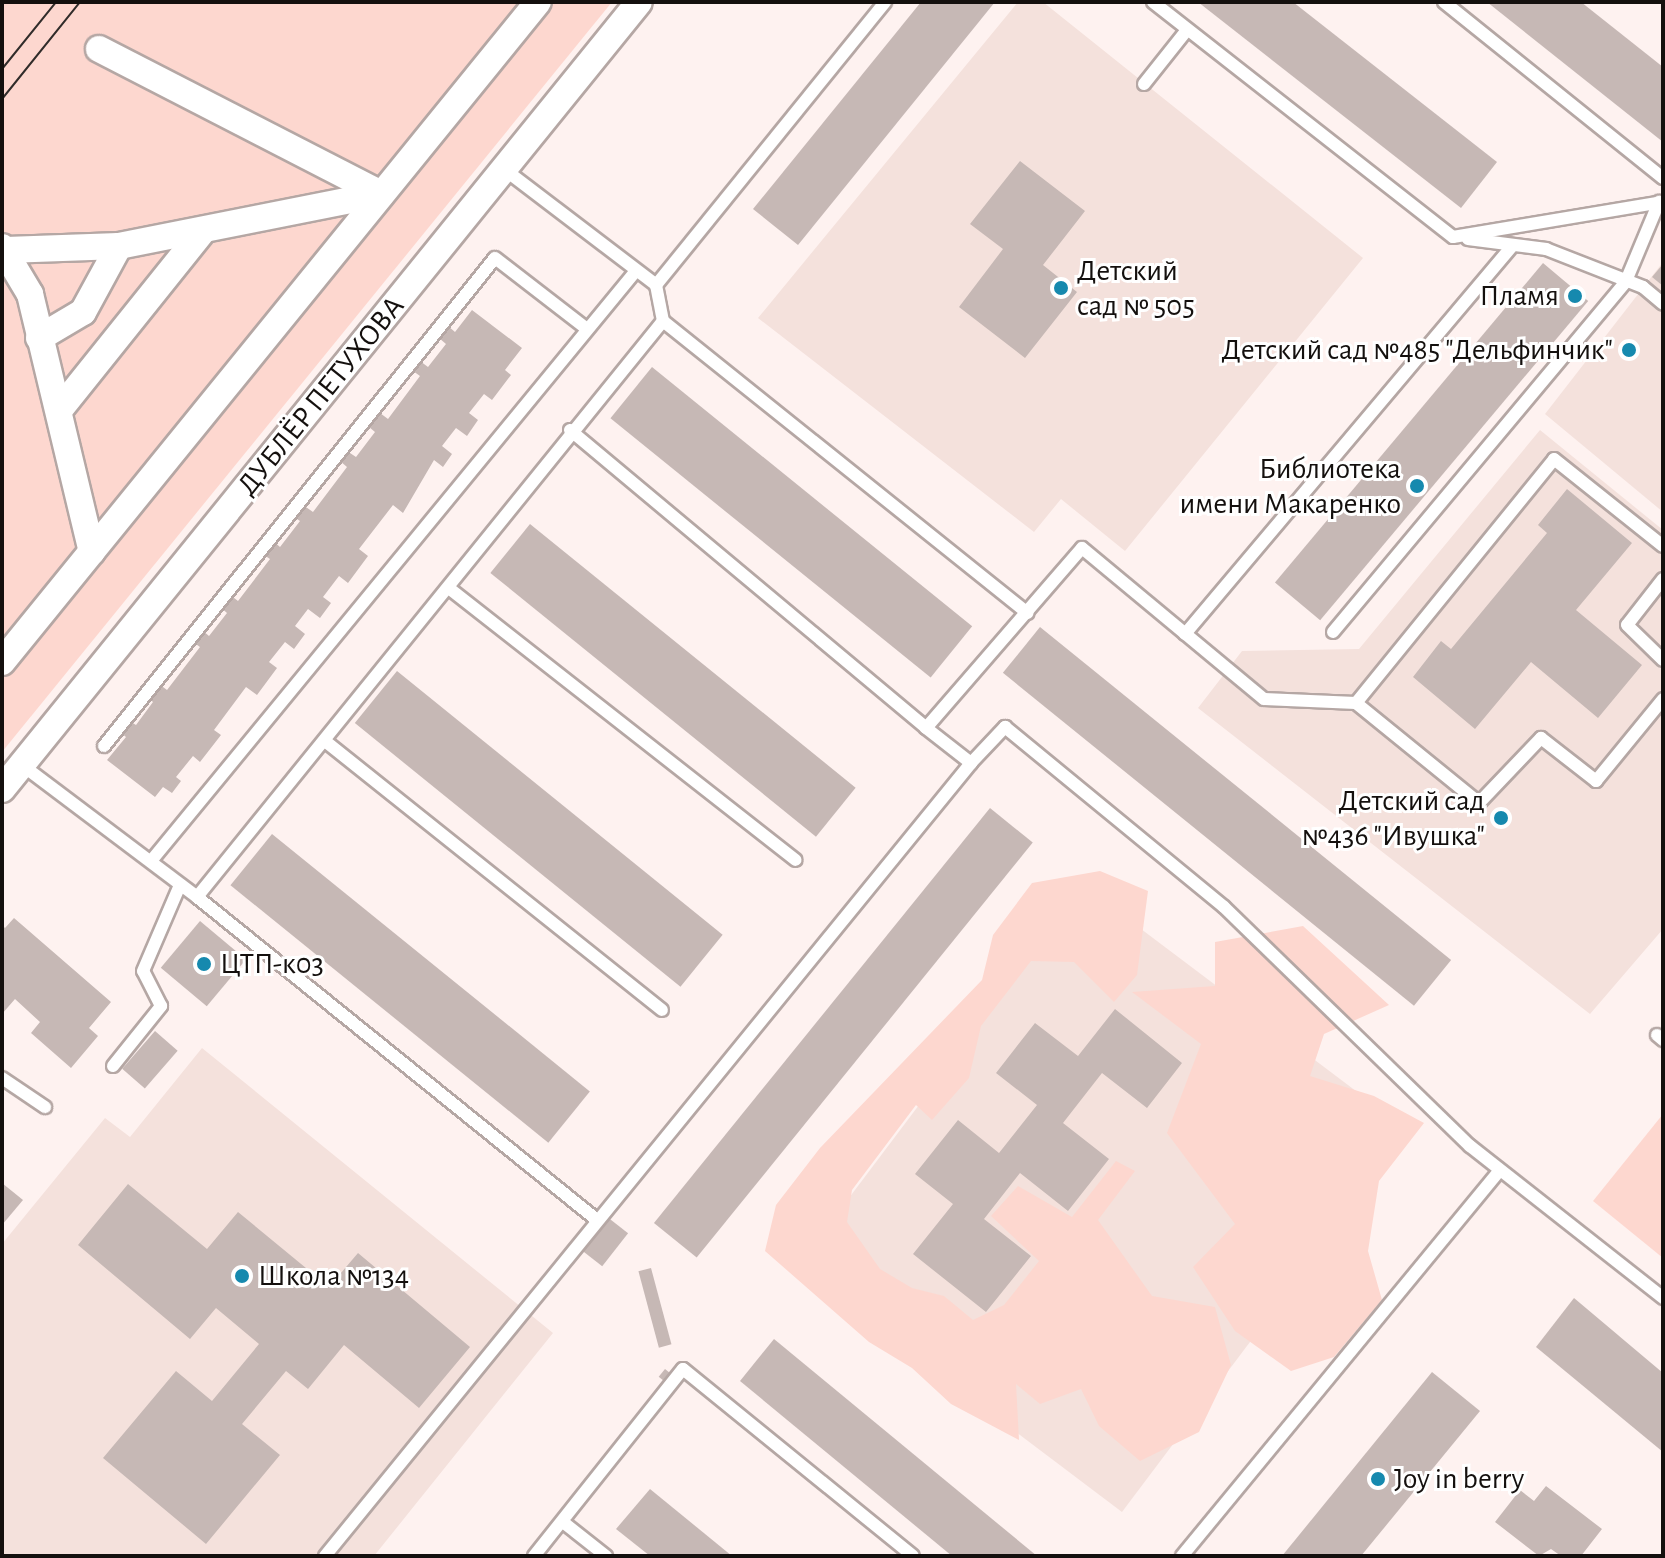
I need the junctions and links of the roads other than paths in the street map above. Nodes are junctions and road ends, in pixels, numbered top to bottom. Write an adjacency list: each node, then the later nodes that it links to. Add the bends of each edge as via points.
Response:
1 (538, 2): 11 (street)
2 (639, 2): 9 (street, ДУБЛЁР ПЕТУХОВА)
3 (885, 2): 20 (lane)
4 (1153, 2): 6 (lane)
5 (1444, 2): 10 (lane)
6 (1187, 30): 8 (lane); 14 (lane)
7 (99, 49): 11 (street)
8 (1144, 84)
9 (504, 169): 18 (lane); 42 (street, ДУБЛЁР ПЕТУХОВА)
10 (1663, 178)
11 (381, 194): 13 (street); 28 (street)
12 (1661, 202): 14 (lane); 19 (lane)
13 (202, 232): 16 (street); 25 (street)
14 (1453, 237): 15 (lane)
15 (1513, 245): 19 (lane, via 1546,249); 33 (lane)
16 (119, 246): 17 (street); 24 (street, via 83,312)
17 (4, 249): 24 (street, via 30,294)
18 (635, 272): 20 (lane); 23 (lane)
19 (1626, 281): 21 (lane); 32 (lane)
20 (656, 285): 22 (lane)
21 (1663, 304)
22 (663, 321): 26 (lane); 31 (lane)
23 (587, 329): 40 (lane, via 495,258); 45 (lane)
24 (39, 338): 25 (street)
25 (60, 409): 28 (street)
26 (570, 430): 30 (lane); 38 (lane)
27 (1663, 546): 37 (lane, via 1554,459)
28 (92, 552): 35 (street)
29 (1663, 579): 34 (lane, via 1627,625)
30 (450, 589): 39 (lane); 44 (lane)
31 (1028, 613): 33 (lane, via 1082,548); 38 (lane)
32 (1333, 632)
33 (1185, 634): 37 (lane, via 1264,699)
34 (1663, 660)
35 (2, 662)
36 (1663, 699): 37 (lane, via 1596,781 1541,738 1479,803)
37 (1356, 703)
38 (926, 728): 41 (lane)
39 (325, 741): 47 (lane); 48 (lane)
40 (104, 746)
41 (971, 763): 52 (lane, via 1005,727 1224,907); 53 (lane)
42 (22, 765): 43 (street, ДУБЛЁР ПЕТУХОВА); 45 (lane)
43 (2, 789)
44 (796, 860)
45 (151, 861): 46 (lane)
46 (180, 885): 47 (lane); 49 (lane, via 143,971 161,1006)
47 (197, 897): 53 (lane)
48 (662, 1010)
49 (113, 1066)
50 (2, 1078): 51 (lane)
51 (45, 1107)
52 (1500, 1170): 54 (lane); 60 (lane)
53 (597, 1220): 56 (lane)
54 (1663, 1298)
55 (563, 1522): 57 (lane); 58 (lane); 59 (lane, via 683,1369)
56 (325, 1556)
57 (534, 1556)
58 (606, 1556)
59 (913, 1556)
60 (1182, 1556)

